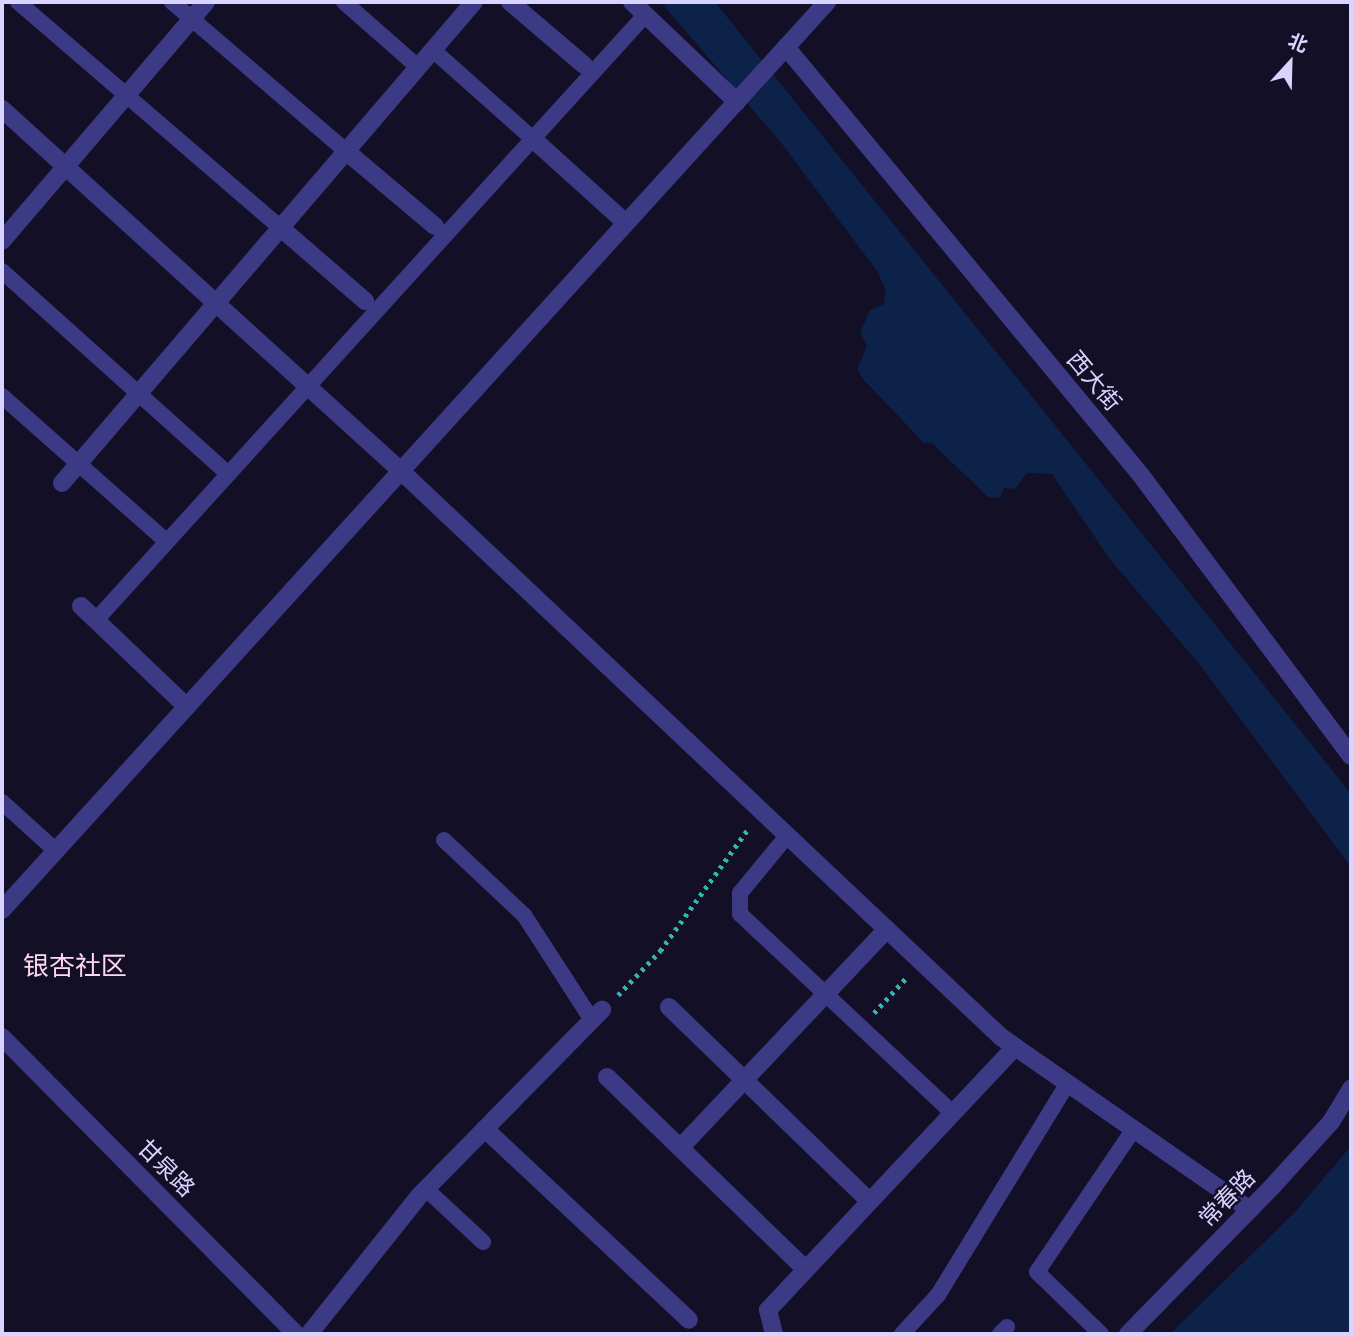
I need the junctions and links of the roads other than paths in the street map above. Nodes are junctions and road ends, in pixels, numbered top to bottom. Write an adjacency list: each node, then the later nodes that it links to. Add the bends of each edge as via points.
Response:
1 (18, 2): 14 (lane)
2 (172, 2): 9 (lane)
3 (206, 2): 9 (street)
4 (344, 2): 13 (lane)
5 (474, 2): 10 (street)
6 (510, 2): 12 (street)
7 (827, 2): 11 (street)
8 (639, 8): 15 (street); 17 (lane)
9 (192, 19): 14 (street); 18 (lane)
10 (433, 50): 13 (street); 17 (lane)
11 (781, 53): 15 (street); 38 (street, 西大街, via 1140,474)
12 (584, 65)
13 (418, 67): 18 (street)
14 (127, 95): 19 (street); 22 (lane)
15 (737, 102): 20 (street)
16 (2, 109): 19 (street)
17 (533, 139): 20 (street); 27 (lane)
18 (347, 152): 21 (street); 22 (street)
19 (65, 166): 23 (street); 26 (street)
20 (626, 223): 31 (street)
21 (435, 226)
22 (282, 229): 25 (street); 26 (street)
23 (2, 241)
24 (2, 271): 28 (lane)
25 (365, 301)
26 (218, 305): 27 (street); 28 (street)
27 (308, 386): 31 (street); 32 (lane)
28 (139, 395): 30 (street); 32 (lane)
29 (2, 396): 30 (lane)
30 (79, 464): 33 (street); 34 (lane)
31 (401, 471): 37 (street); 40 (street)
32 (228, 474): 34 (lane)
33 (62, 483)
34 (167, 542): 36 (lane)
35 (81, 606): 36 (street)
36 (96, 620): 37 (street)
37 (187, 707): 42 (street)
38 (1351, 756)
39 (2, 802): 42 (lane)
40 (787, 836): 44 (street); 45 (lane, via 740,893 740,914)
41 (443, 840): 47 (lane, via 524,915)
42 (56, 851): 43 (street)
43 (2, 910)
44 (887, 929): 45 (street); 49 (street)
45 (826, 993): 51 (street); 54 (lane)
46 (669, 1007): 51 (street)
47 (597, 1015): 55 (street)
48 (2, 1037): 64 (street, 甘泉路)
49 (1015, 1047): 52 (street); 54 (street)
50 (607, 1077): 57 (street)
51 (744, 1080): 57 (street); 59 (street)
52 (1068, 1083): 56 (street); 67 (lane, via 938,1295)
53 (1351, 1089): 60 (street, 常春路, via 1331,1122)
54 (953, 1113): 59 (street)
55 (485, 1129): 58 (street); 63 (street)
56 (1134, 1129): 60 (street); 68 (lane, via 1037,1272)
57 (680, 1148): 62 (street)
58 (426, 1189): 61 (lane); 65 (street)
59 (869, 1200): 62 (street)
60 (1250, 1210): 69 (street, 常春路)
61 (483, 1242)
62 (805, 1269): 66 (street, via 768,1310)
63 (689, 1320)
64 (296, 1334)
65 (309, 1334)
66 (774, 1334)
67 (902, 1334)
68 (1101, 1334)
69 (1128, 1334)

